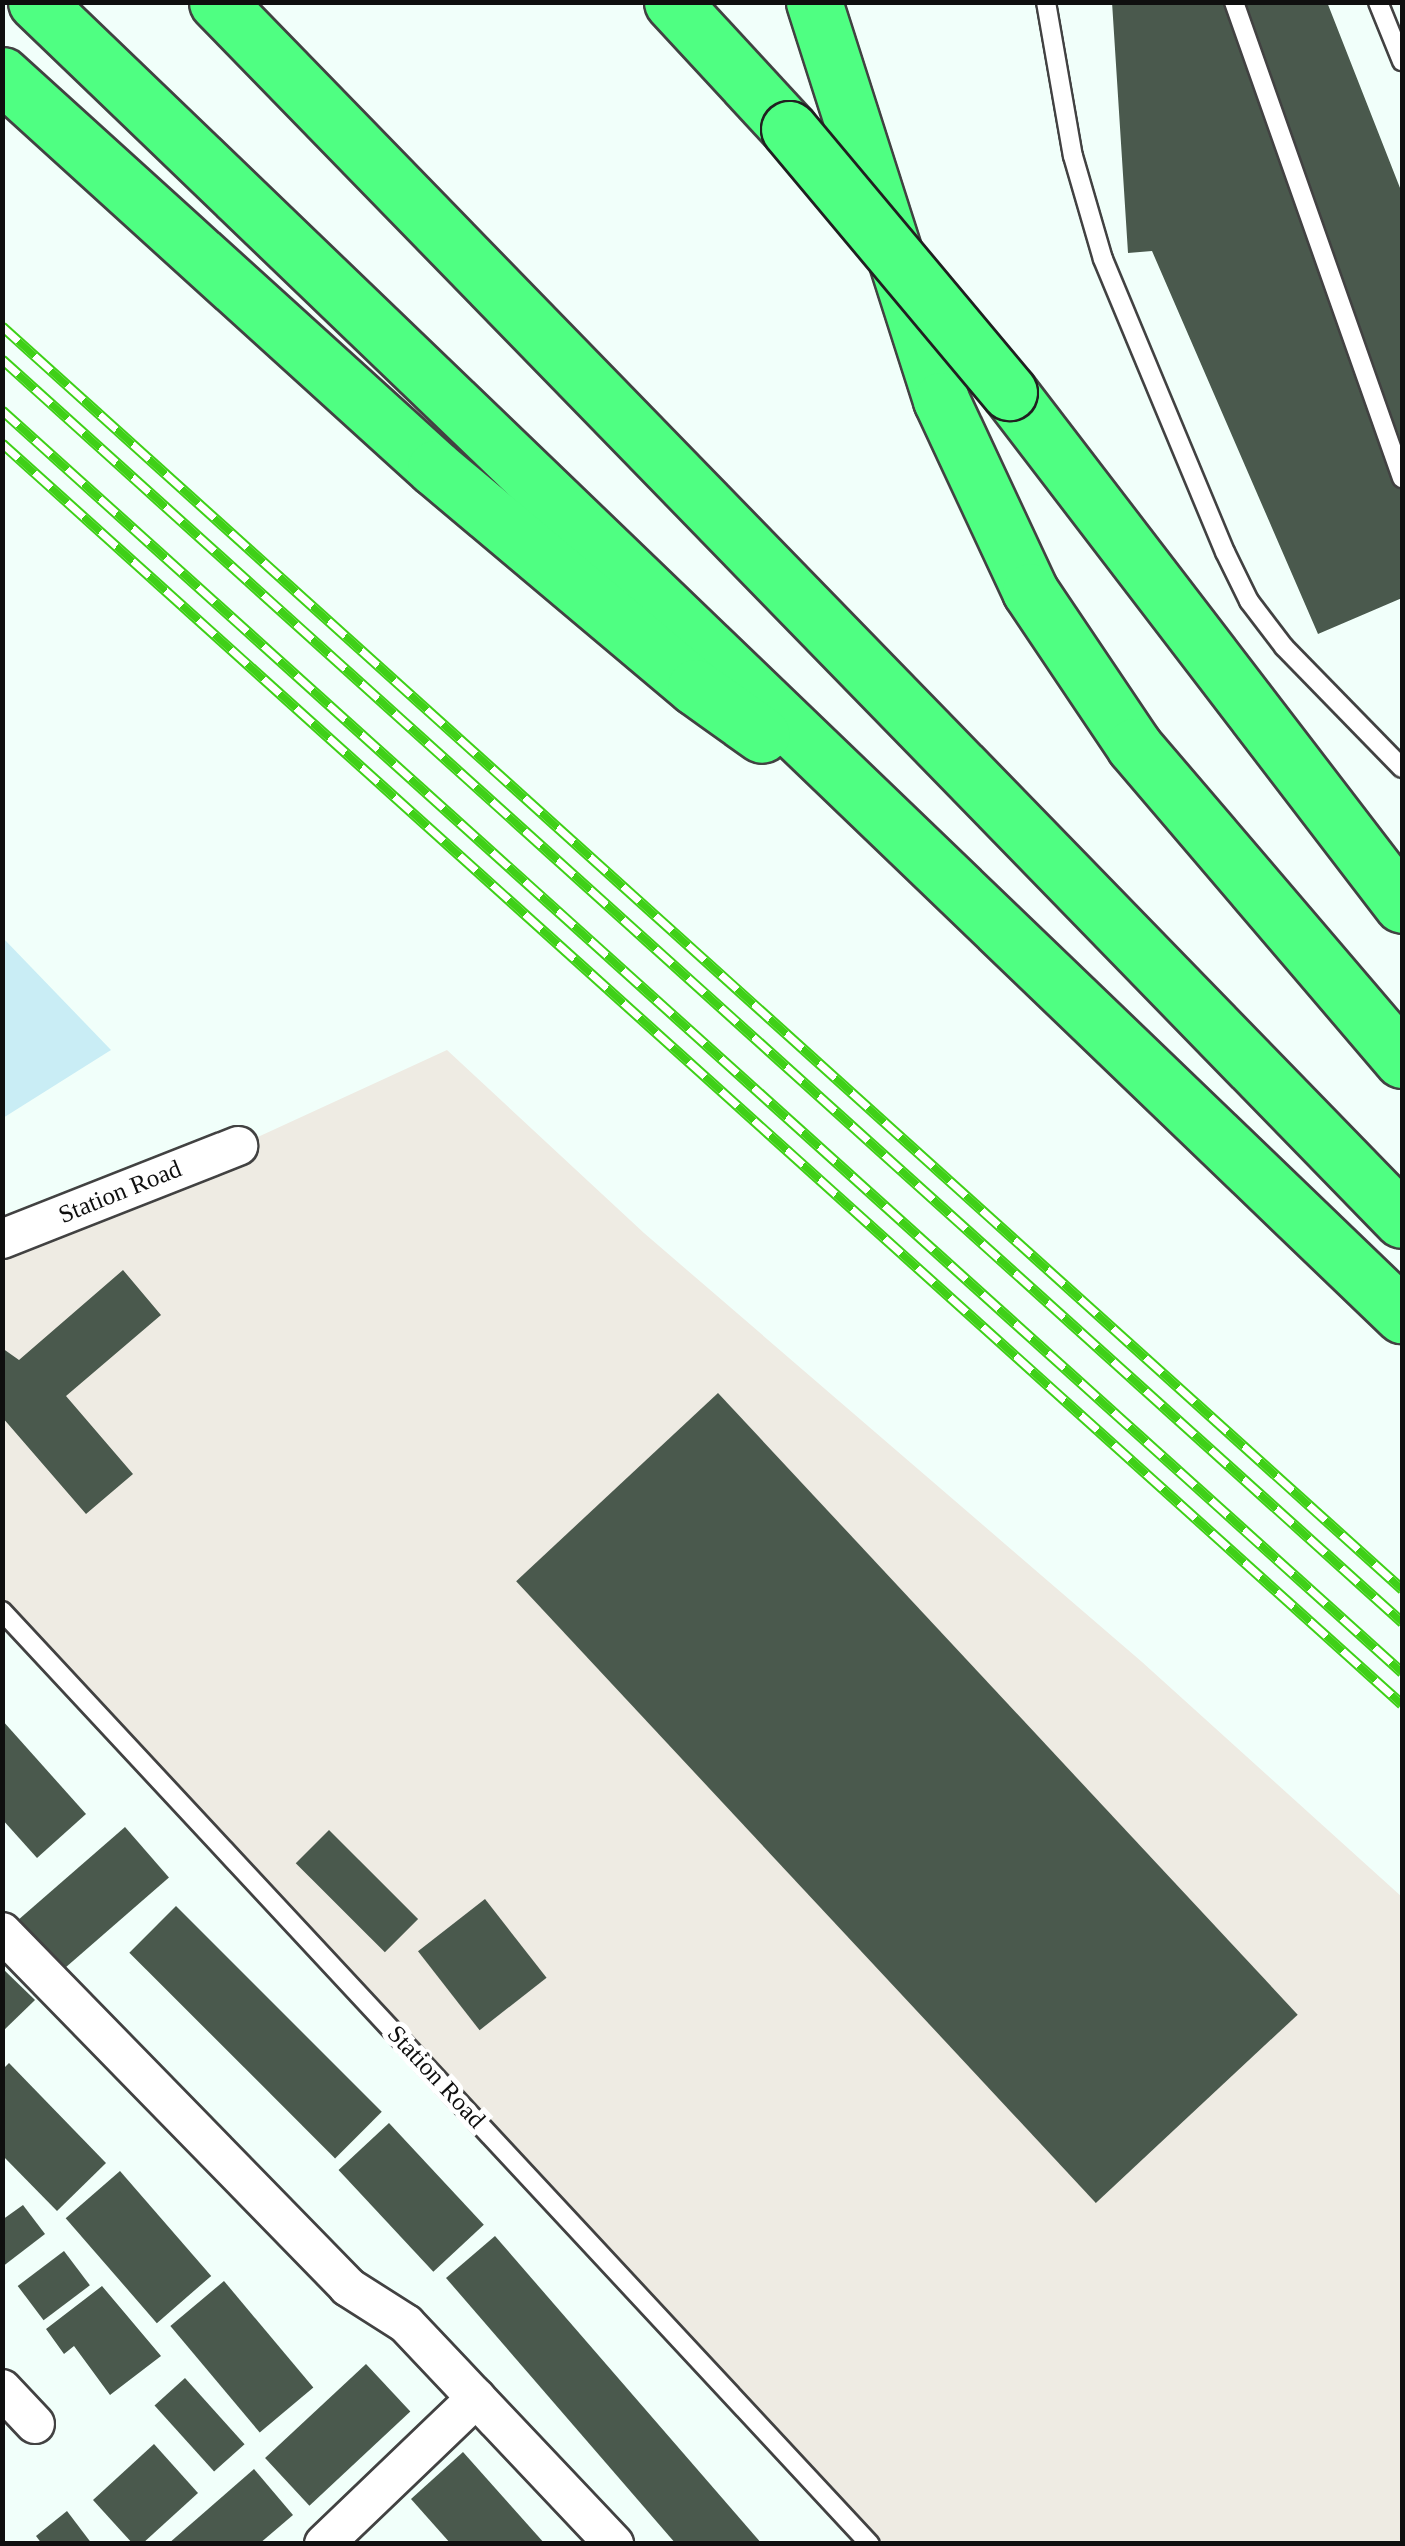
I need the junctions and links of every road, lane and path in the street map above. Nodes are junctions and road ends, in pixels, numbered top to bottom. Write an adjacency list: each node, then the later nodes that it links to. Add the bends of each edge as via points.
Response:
1 (36, 2): 12 (highway)
2 (217, 2): 16 (highway)
3 (672, 2): 13 (highway, bridge, via 788,128 1009,392)
4 (814, 2): 14 (highway, via 941,400 1030,591 1134,746)
5 (1046, 2): 11 (lane, via 1072,156 1103,260 1225,552 1249,601 1284,647)
6 (1234, 2): 10 (lane)
7 (1378, 2): 8 (lane)
8 (1402, 61)
9 (2, 74): 12 (highway, via 434,468 694,688)
10 (1402, 478)
11 (1402, 768)
12 (923, 850): 18 (highway)
13 (1402, 905)
14 (1402, 1060)
15 (238, 1146): 17 (street, Station Road)
16 (1402, 1220)
17 (2, 1238)
18 (1402, 1315)
19 (2, 1612): 26 (lane, Station Road)
20 (2, 1932): 22 (street, via 348,2288 406,2324)
21 (2, 2389): 23 (street)
22 (476, 2398): 24 (street); 25 (street)
23 (35, 2424)
24 (602, 2540)
25 (324, 2544)
26 (870, 2544)

